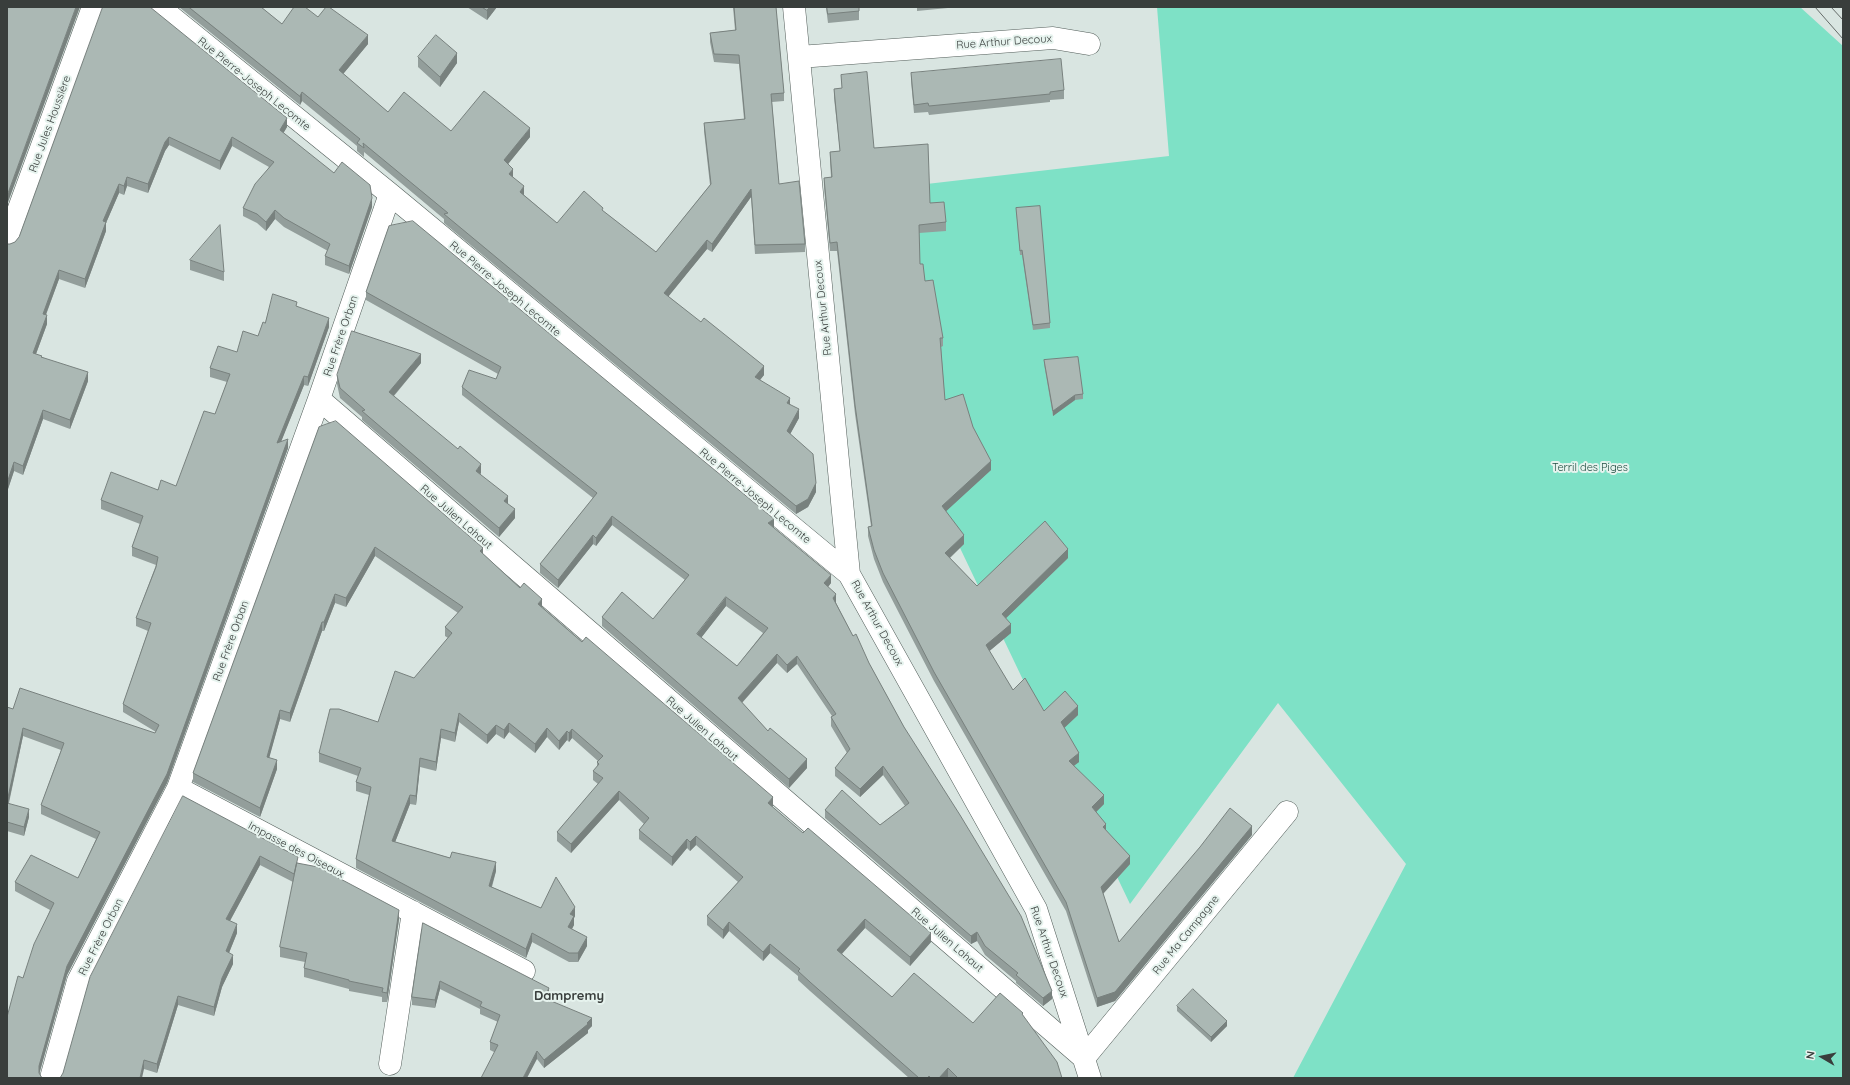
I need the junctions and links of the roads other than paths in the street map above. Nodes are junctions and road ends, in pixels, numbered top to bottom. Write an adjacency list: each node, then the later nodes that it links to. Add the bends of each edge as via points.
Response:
1 (93, 7): 7 (street, Rue Jules Houssière)
2 (159, 7): 6 (street, Rue Pierre-Joseph Lecomte)
3 (794, 7): 5 (street, Rue Arthur Decoux)
4 (1089, 44): 5 (street, Rue Arthur Decoux, via 1053,38)
5 (799, 57): 9 (street, Rue Arthur Decoux)
6 (390, 194): 8 (street, Rue Frère Orban); 9 (street, Rue Pierre-Joseph Lecomte)
7 (7, 241)
8 (319, 399): 10 (street, Rue Frère Orban); 15 (street, Rue Julien Lahaut)
9 (849, 574): 15 (street, Rue Arthur Decoux, via 1036,909)
10 (178, 788): 12 (street, Impasse des Oiseaux); 16 (street, Rue Frère Orban, via 78,981)
11 (1287, 812): 15 (street, Rue Ma Campagne)
12 (413, 912): 13 (street, Impasse des Oiseaux); 14 (street)
13 (524, 971)
14 (390, 1064)
15 (1087, 1068)
16 (51, 1078)

